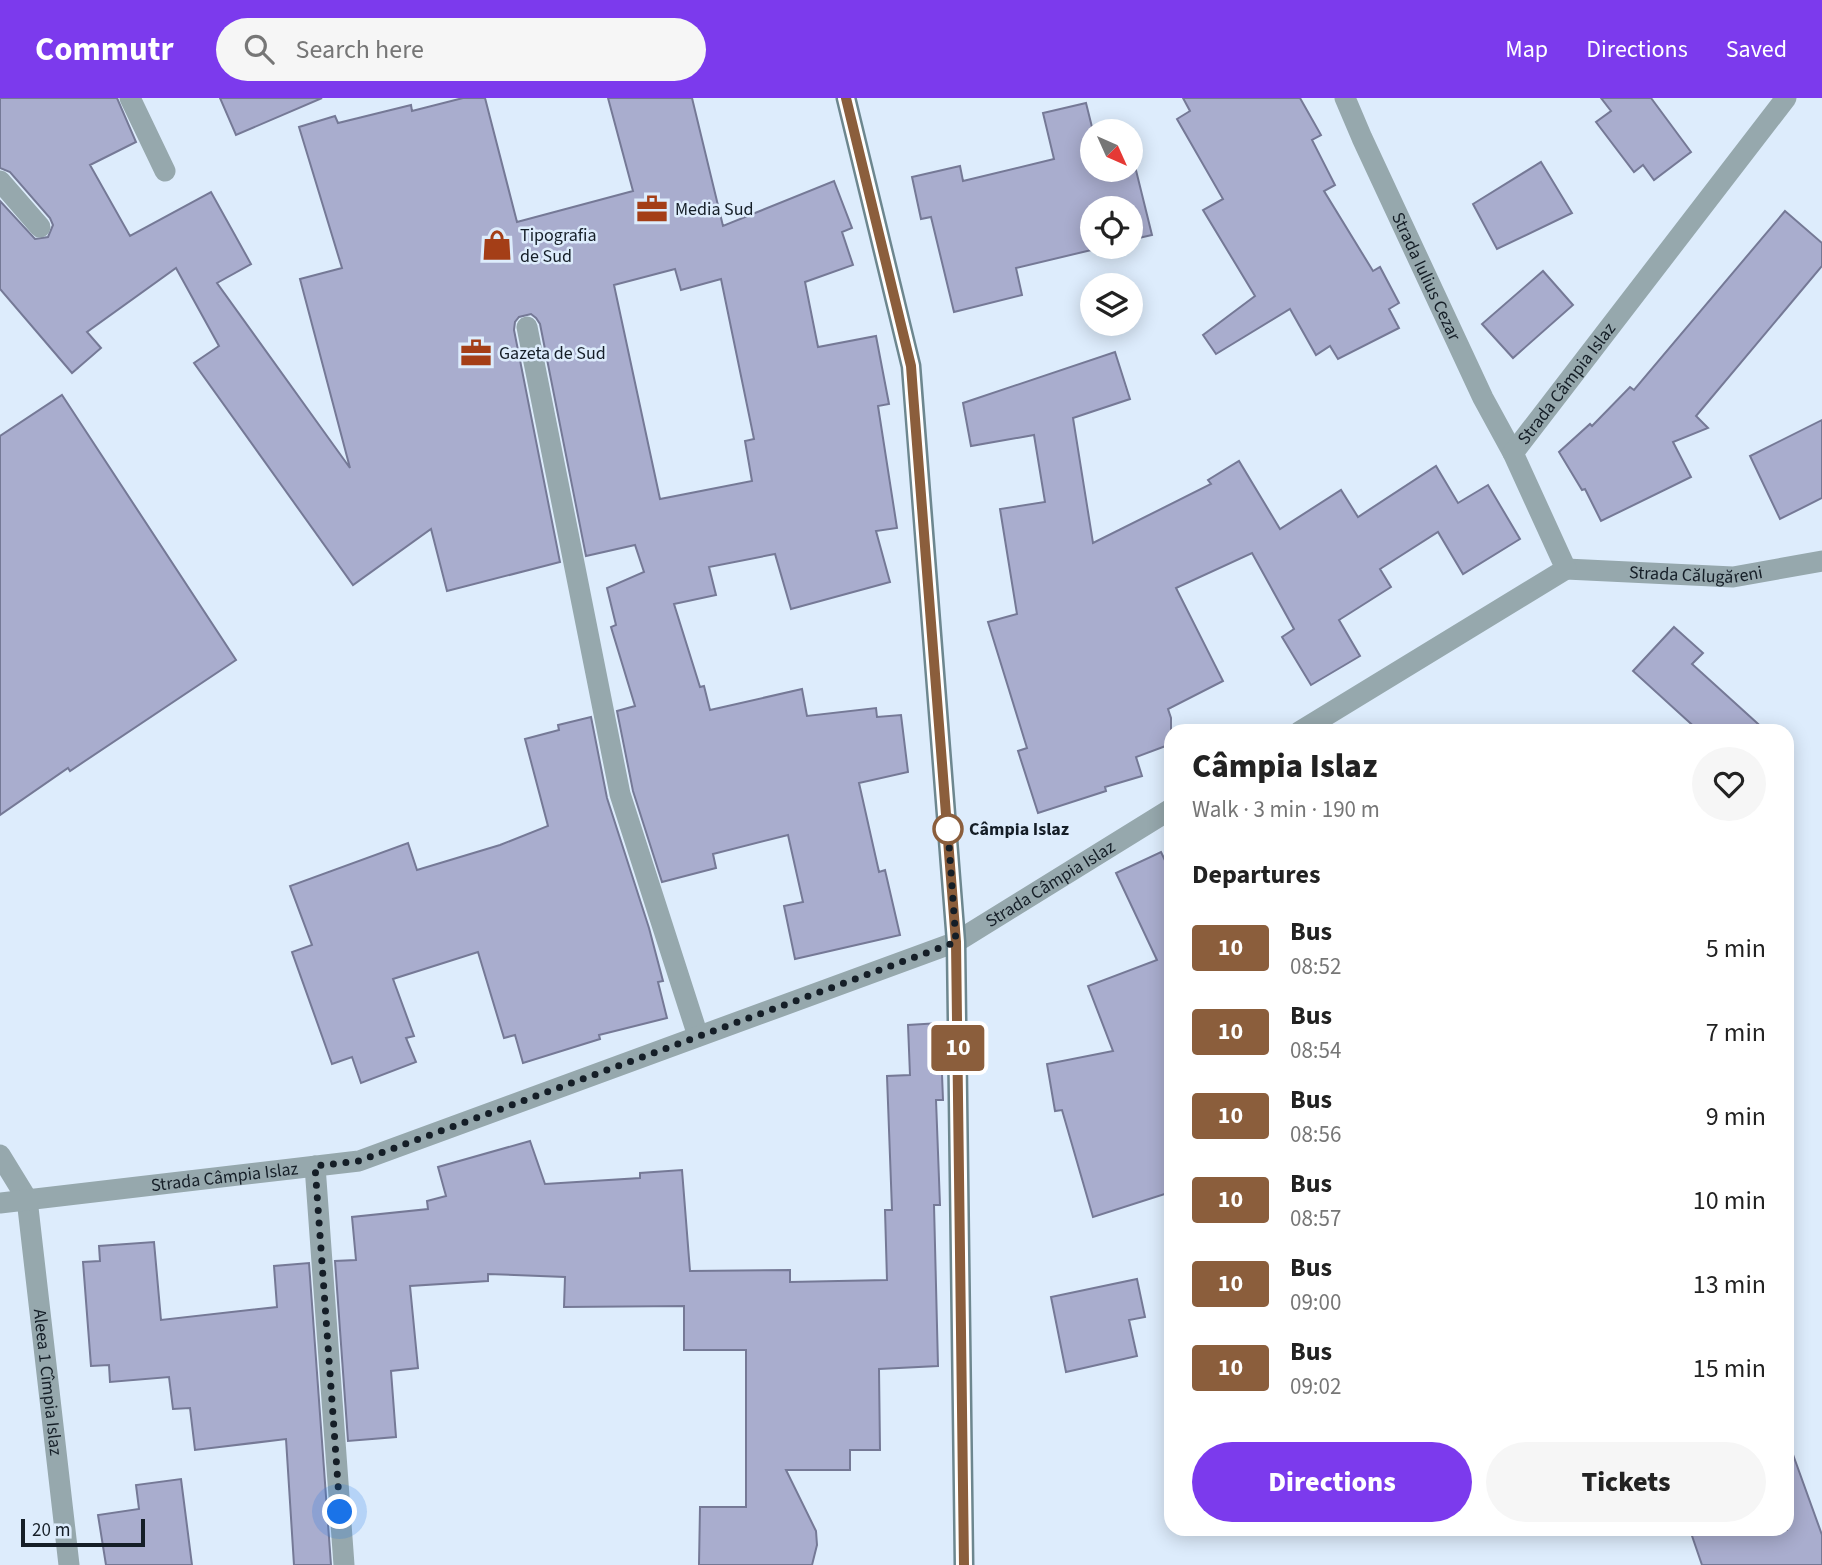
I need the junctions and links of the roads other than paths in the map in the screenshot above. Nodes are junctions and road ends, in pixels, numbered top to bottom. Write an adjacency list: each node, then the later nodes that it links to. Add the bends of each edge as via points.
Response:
1 (130, 98): 5 (street)
2 (846, 98): 14 (main road, via 911,366)
3 (1345, 98): 9 (street, Strada Iulius Cezar)
4 (1786, 98): 9 (street, Strada Câmpia Islaz)
5 (165, 171)
6 (0, 181): 7 (street)
7 (40, 227)
8 (527, 327): 15 (street, via 620,794)
9 (1513, 453): 11 (street, Strada Câmpia Islaz)
10 (1822, 561): 11 (street, Strada Călugăreni, via 1733,577)
11 (1566, 569): 12 (street)
12 (1312, 724)
13 (1164, 813): 14 (street, Strada Câmpia Islaz)
14 (956, 942): 15 (street, Strada Câmpia Islaz); 22 (main road)
15 (698, 1036): 17 (street, Strada Câmpia Islaz, via 359,1161)
16 (0, 1155): 18 (street)
17 (315, 1166): 18 (street, Strada Câmpia Islaz); 21 (street)
18 (27, 1199): 19 (street, Strada Câmpia Islaz); 20 (street, Aleea 1 Cîmpia Islaz)
19 (0, 1203)
20 (69, 1565)
21 (344, 1565)
22 (964, 1565)

